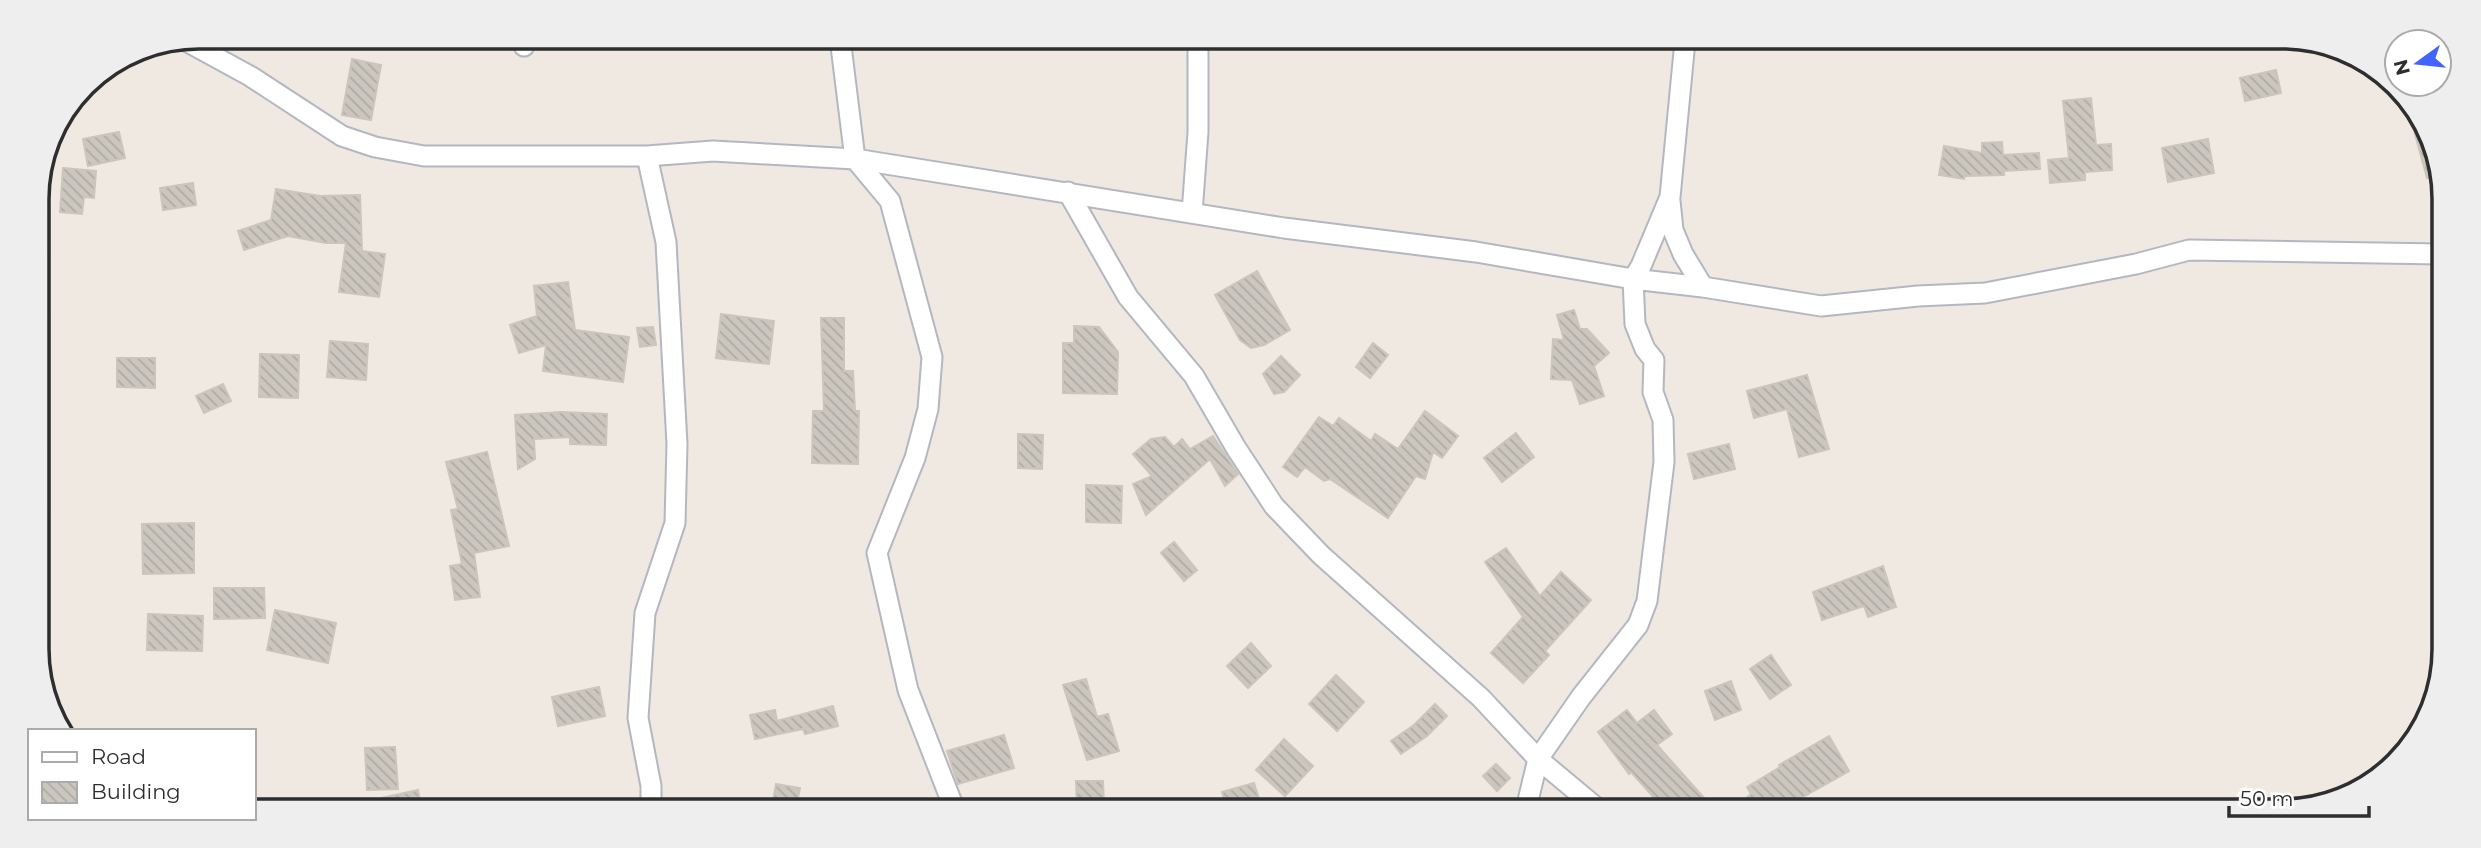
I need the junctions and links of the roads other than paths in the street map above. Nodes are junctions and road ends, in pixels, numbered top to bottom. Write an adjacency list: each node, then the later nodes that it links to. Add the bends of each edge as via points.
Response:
1 (200, 49): 5 (street, via 342,136 375,147 424,156)
2 (841, 49): 6 (street)
3 (1198, 49): 9 (street)
4 (1684, 49): 8 (street)
5 (647, 156): 6 (street, via 713,150); 14 (street, via 666,242 677,444 675,523 645,613 638,718)
6 (855, 159): 7 (street); 15 (street, via 890,201 932,357 928,409 915,458 877,553 908,690)
7 (1068, 192): 9 (street); 13 (street, via 1128,297 1194,376 1274,506 1321,555 1481,698)
8 (1670, 197): 11 (street); 12 (street, via 1673,230)
9 (1192, 213): 11 (street)
10 (2432, 254): 12 (street, via 2189,250 1985,293 1821,306)
11 (1633, 279): 12 (street); 13 (street, via 1635,324 1654,360 1653,392 1663,420 1664,462 1647,601 1638,625)
12 (1703, 287)
13 (1538, 759): 16 (street); 17 (street)
14 (651, 799)
15 (950, 799)
16 (1528, 799)
17 (1586, 799)

